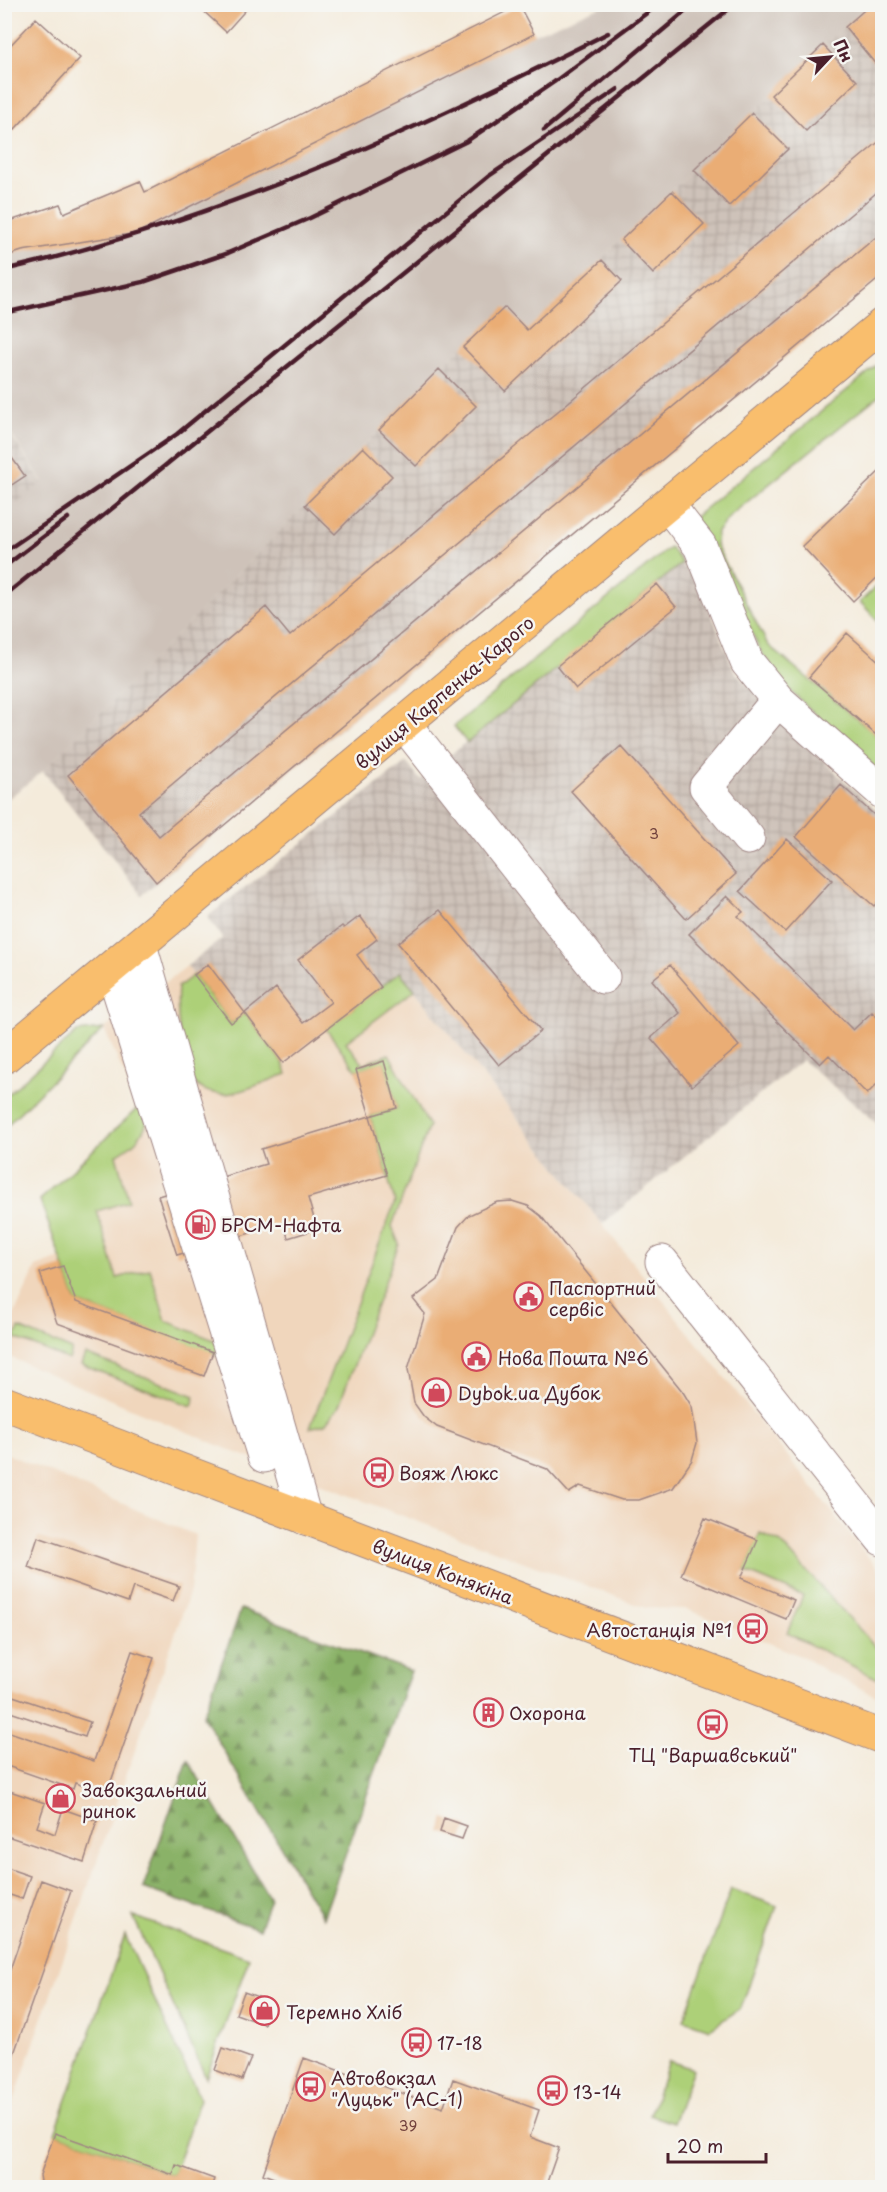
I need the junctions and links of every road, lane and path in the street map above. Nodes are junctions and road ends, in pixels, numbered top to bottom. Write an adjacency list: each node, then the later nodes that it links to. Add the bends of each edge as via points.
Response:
1 (882, 325): 2 (main road, вулиця Карпенка-Карого)
2 (668, 506): 3 (lane, via 700,546 747,662); 4 (main road, вулиця Карпенка-Карого)
3 (778, 700): 5 (lane); 6 (lane, via 706,787)
4 (405, 724): 7 (main road, вулиця Карпенка-Карого); 9 (lane)
5 (882, 792)
6 (748, 838)
7 (140, 945): 8 (main road, вулиця Карпенка-Карого); 10 (lane)
8 (112, 968): 11 (lane); 12 (main road, вулиця Карпенка-Карого)
9 (603, 977)
10 (166, 1035): 11 (lane); 15 (lane)
11 (139, 1055): 15 (lane)
12 (4, 1057)
13 (662, 1262): 16 (lane)
14 (4, 1403): 15 (main road, вулиця Конякіна)
15 (292, 1513): 17 (main road, вулиця Конякіна)
16 (882, 1539)
17 (882, 1737)

